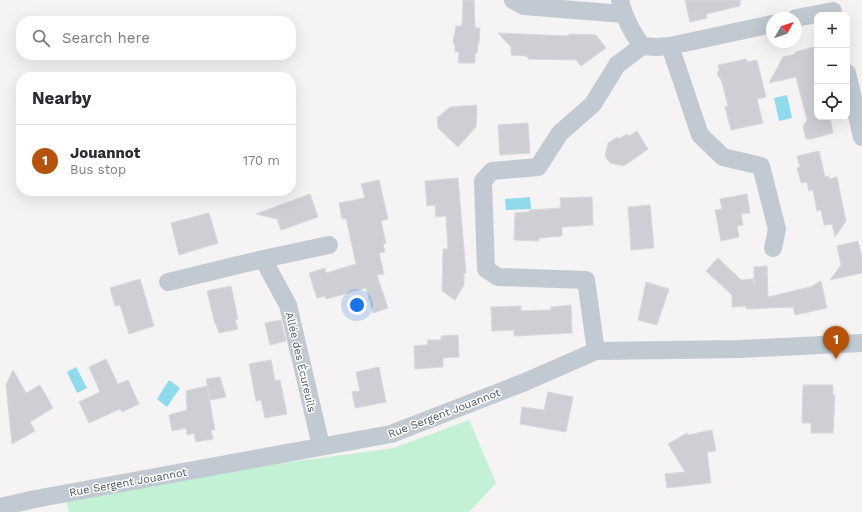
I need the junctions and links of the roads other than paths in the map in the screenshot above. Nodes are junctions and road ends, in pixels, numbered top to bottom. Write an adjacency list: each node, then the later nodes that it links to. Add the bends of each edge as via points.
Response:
1 (513, 0): 2 (street, via 524,6)
2 (622, 7): 6 (street, via 630,29)
3 (832, 9): 4 (street)
4 (802, 16)
5 (766, 25): 7 (street)
6 (642, 46): 7 (street); 15 (street, via 617,65 593,104 560,133 538,168 492,171 483,181 486,269 498,277 586,280)
7 (670, 46): 11 (street, via 700,135 723,156 761,166 777,229)
8 (850, 84): 9 (street)
9 (862, 137)
10 (329, 245): 12 (street)
11 (773, 248)
12 (263, 258): 13 (street); 16 (street, Allée des Écureuils, via 288,305)
13 (168, 282)
14 (862, 342): 15 (street, Rue Sergent Jouannot, via 740,350)
15 (596, 351): 16 (street, Rue Sergent Jouannot, via 391,434)
16 (321, 446): 17 (street, Rue Sergent Jouannot, via 36,498)
17 (0, 507)

